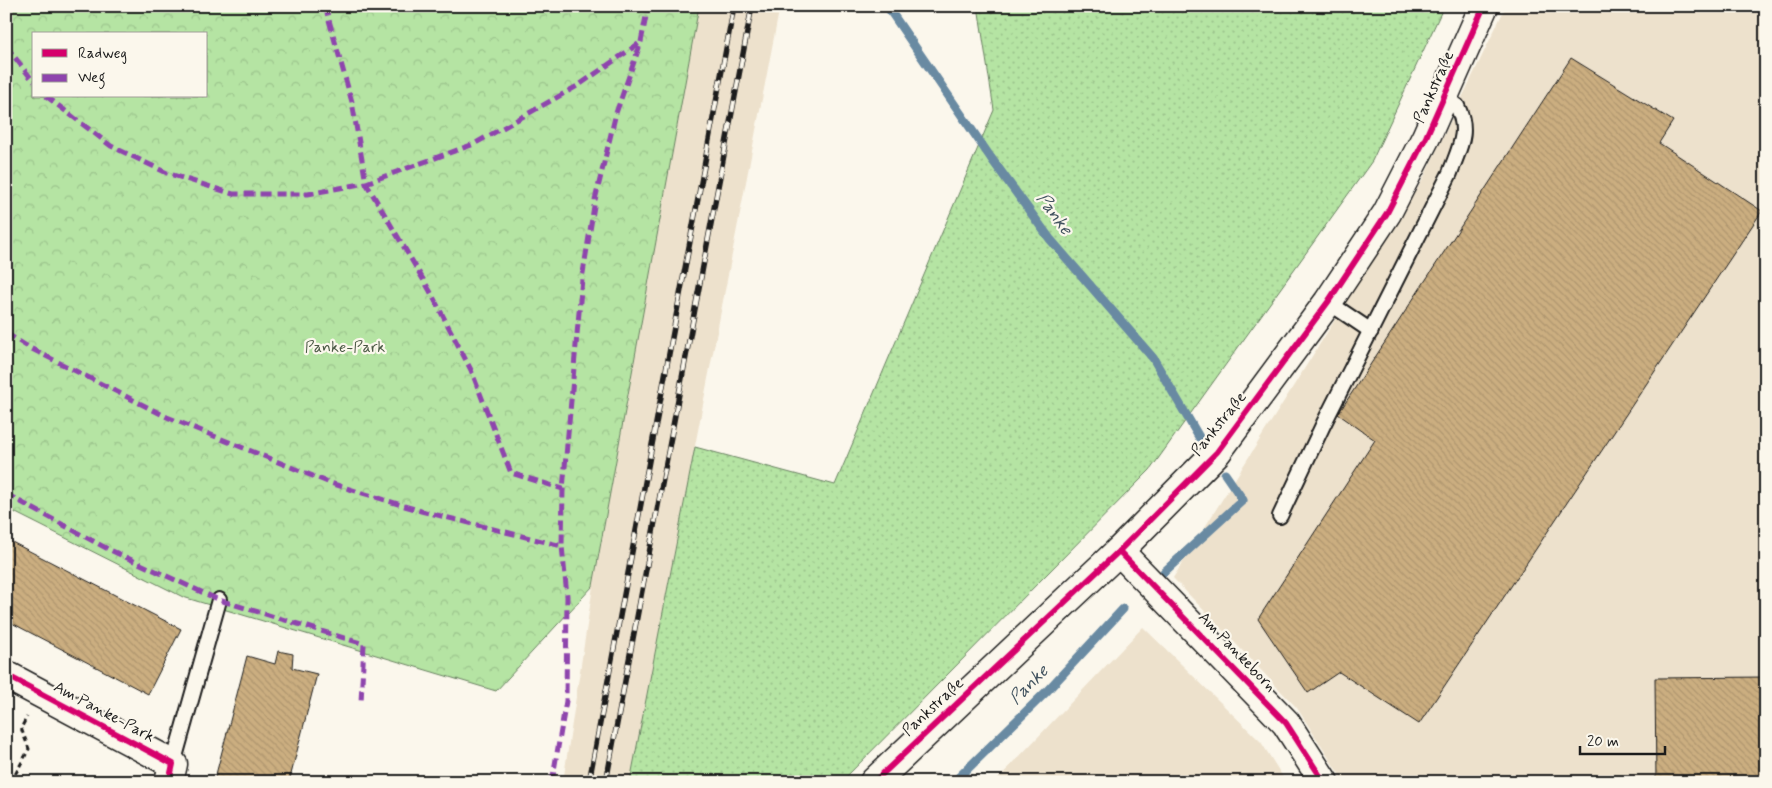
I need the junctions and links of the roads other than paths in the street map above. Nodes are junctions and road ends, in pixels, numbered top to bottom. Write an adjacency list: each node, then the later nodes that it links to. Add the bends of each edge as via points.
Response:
1 (1483, 7): 2 (street, Pankstraße)
2 (1443, 100): 3 (street, Pankstraße, via 1388,213); 4 (lane, via 1457,106 1463,118 1463,137 1450,173)
3 (1328, 302): 4 (lane); 6 (street, Pankstraße, via 1217,452)
4 (1371, 331): 5 (lane)
5 (1280, 516)
6 (1118, 551): 10 (street, Pankstraße); 11 (street, Am Pankeborn, via 1286,723)
7 (220, 600): 9 (lane)
8 (6, 675): 9 (street, Am Panke-Park)
9 (171, 773)
10 (874, 782)
11 (1324, 782)

